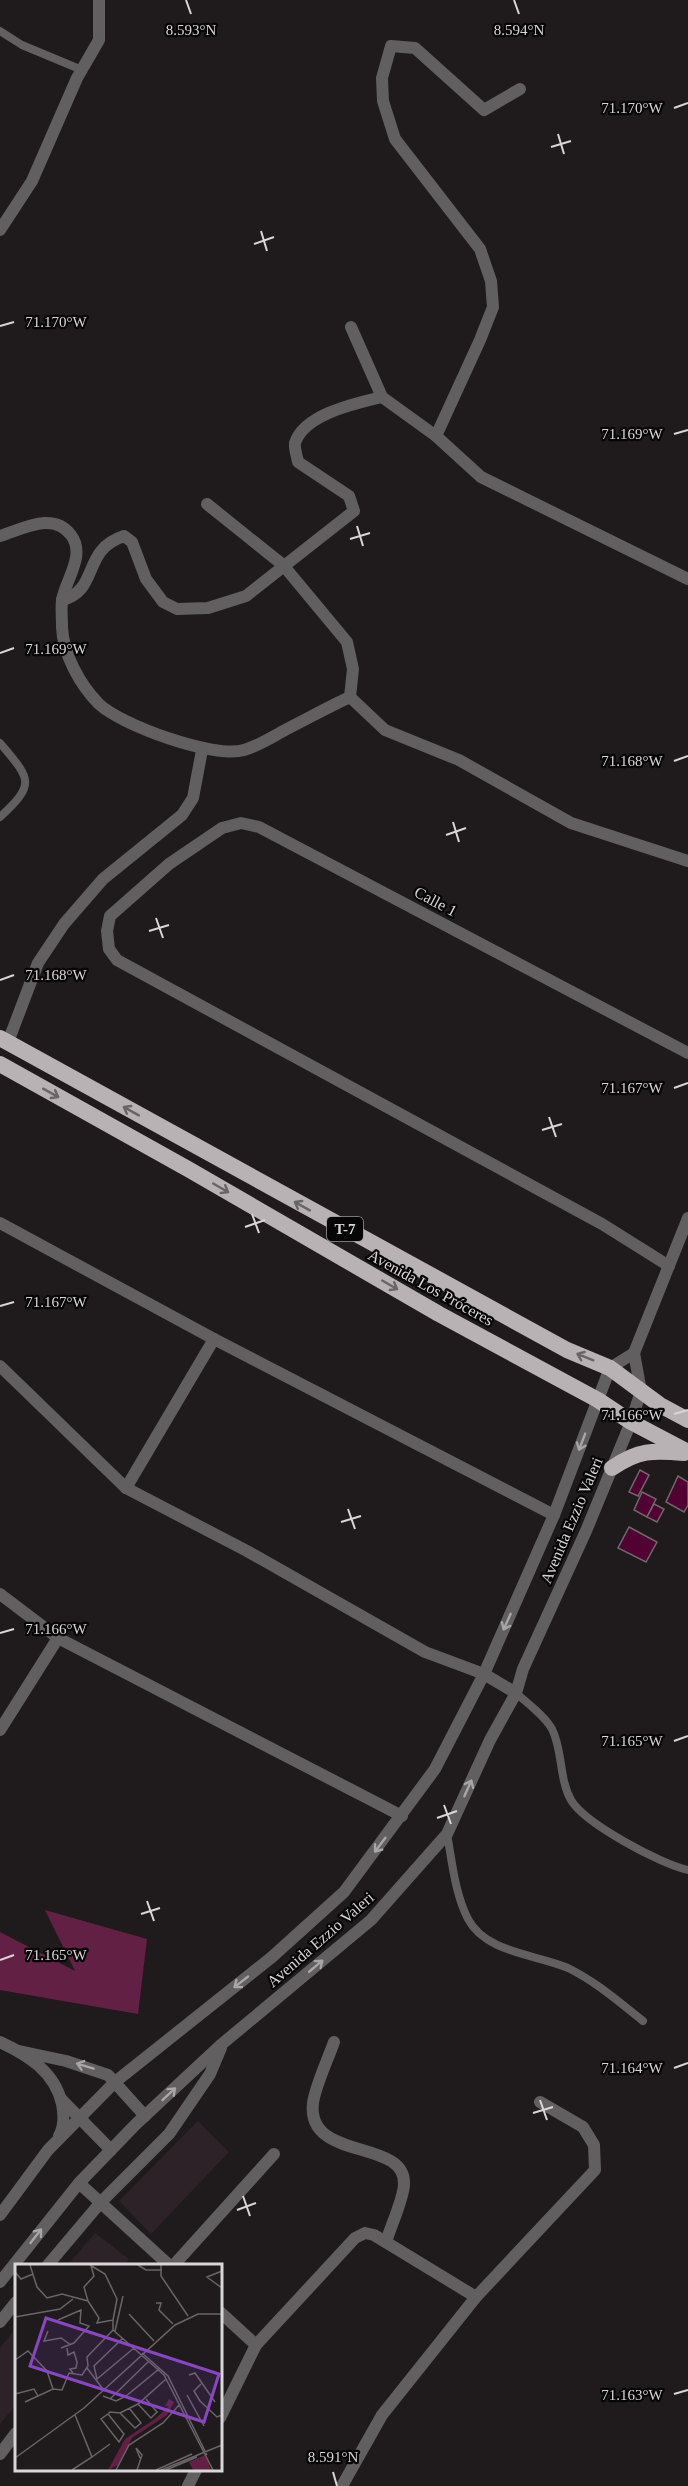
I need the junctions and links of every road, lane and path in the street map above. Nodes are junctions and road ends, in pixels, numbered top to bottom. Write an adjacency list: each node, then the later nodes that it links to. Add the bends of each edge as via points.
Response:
1 (99, 0): 3 (street, via 100,34)
2 (0, 31): 3 (lane, via 22,45)
3 (82, 70): 5 (street, via 32,181)
4 (520, 89): 8 (street, via 484,110 415,48 391,46 382,78 383,101 395,139 480,249 491,281 493,307)
5 (3, 221)
6 (351, 327): 7 (street)
7 (382, 397): 8 (street); 11 (street, via 343,406 302,430 294,444 298,462 349,496 354,511)
8 (436, 436): 12 (street, via 481,477)
9 (207, 504): 11 (street)
10 (0, 536): 13 (street, via 48,521 61,525 72,536 77,555)
11 (283, 565): 13 (street, via 246,596 208,608 177,609 163,602 146,579 132,542 124,536 106,544 80,591); 14 (street, via 347,642 353,669)
12 (688, 579)
13 (62, 600): 16 (street, via 62,630 68,655 79,679 100,705 170,740)
14 (350, 697): 16 (street, via 243,751); 18 (street, via 385,730 459,760 571,823)
15 (0, 744): 17 (lane, via 25,772 26,782 18,800)
16 (202, 750): 19 (street, via 193,798 175,821 103,879 64,924 38,963)
17 (0, 817)
18 (688, 861)
19 (4, 1040): 28 (highway, Avenida Los Próceres / T-7, one-way to 19, via 567,1350)
20 (688, 1053): 24 (street, Calle 1, via 259,827 241,823 222,828 169,864 110,916 109,949 117,960 602,1224)
21 (0, 1064): 30 (highway, Avenida Los Próceres / T-7, one-way to 30)
22 (688, 1218): 24 (street)
23 (0, 1223): 25 (street)
24 (669, 1266): 26 (street)
25 (214, 1339): 35 (street); 36 (street)
26 (634, 1353): 28 (street); 29 (street)
27 (0, 1366): 35 (street)
28 (610, 1368): 29 (highway, Avenida Los Próceres / T-7); 30 (street, Avenida Ezzio Valeri)
29 (641, 1391): 31 (highway, Avenida Los Próceres / T-7); 32 (street, Avenida Ezzio Valeri)
30 (598, 1400): 32 (highway, Avenida Los Próceres / T-7); 36 (street, Avenida Ezzio Valeri, one-way to 36)
31 (688, 1420)
32 (631, 1422): 33 (highway, Avenida Los Próceres / T-7); 34 (street, Avenida Ezzio Valeri)
33 (688, 1453): 34 (highway, via 638,1453)
34 (612, 1468): 40 (street, Avenida Ezzio Valeri)
35 (126, 1488): 39 (street, via 426,1652)
36 (554, 1515): 39 (street, Avenida Ezzio Valeri, one-way to 39)
37 (0, 1594): 38 (street)
38 (58, 1638): 41 (street); 42 (street)
39 (484, 1674): 40 (street); 42 (street, Avenida Ezzio Valeri, via 435,1769)
40 (516, 1693): 43 (street, Avenida Ezzio Valeri, one-way to 40); 44 (lane, via 553,1730 566,1787 580,1811 598,1826 645,1852)
41 (0, 1730)
42 (402, 1816): 50 (street, Avenida Ezzio Valeri, one-way to 50, via 344,1892 272,1957)
43 (447, 1834): 45 (lane, via 459,1893 468,1919 478,1933 493,1944 568,1969); 48 (street, Avenida Ezzio Valeri, one-way to 43, via 371,1920)
44 (688, 1870)
45 (643, 2020)
46 (0, 2042): 49 (street)
47 (334, 2042): 61 (street, via 313,2104 316,2124 327,2138 392,2161 402,2173 404,2185)
48 (222, 2044): 53 (street, Avenida Ezzio Valeri, one-way to 48); 59 (street, via 210,2074 169,2134)
49 (19, 2051): 50 (street, one-way to 49, via 92,2068); 51 (street, via 47,2073)
50 (115, 2082): 53 (street); 54 (street, Avenida Ezzio Valeri)
51 (60, 2098): 54 (street); 55 (street, via 64,2111 61,2133)
52 (540, 2103): 66 (street, via 583,2127 594,2145 595,2170)
53 (145, 2116): 56 (street, Avenida Ezzio Valeri)
54 (80, 2118): 55 (street, Avenida Ezzio Valeri); 56 (street)
55 (48, 2150): 60 (street, Avenida Ezzio Valeri)
56 (111, 2150): 58 (street, Avenida Ezzio Valeri)
57 (274, 2154): 64 (street)
58 (79, 2183): 59 (street); 65 (street, Avenida Ezzio Valeri, one-way to 58)
59 (100, 2202): 62 (street); 63 (street)
60 (0, 2215)
61 (386, 2242): 66 (street); 70 (street, via 365,2233 355,2238)
62 (48, 2264)
63 (170, 2264)
64 (172, 2264)
65 (0, 2282)
66 (476, 2297): 76 (street, via 382,2415)
67 (15, 2303): 69 (street)
68 (222, 2314): 70 (street)
69 (0, 2322)
70 (256, 2345): 71 (street)
71 (222, 2414)
72 (15, 2434): 73 (street)
73 (0, 2454)
74 (195, 2471): 75 (street)
75 (188, 2486)
76 (342, 2486)

